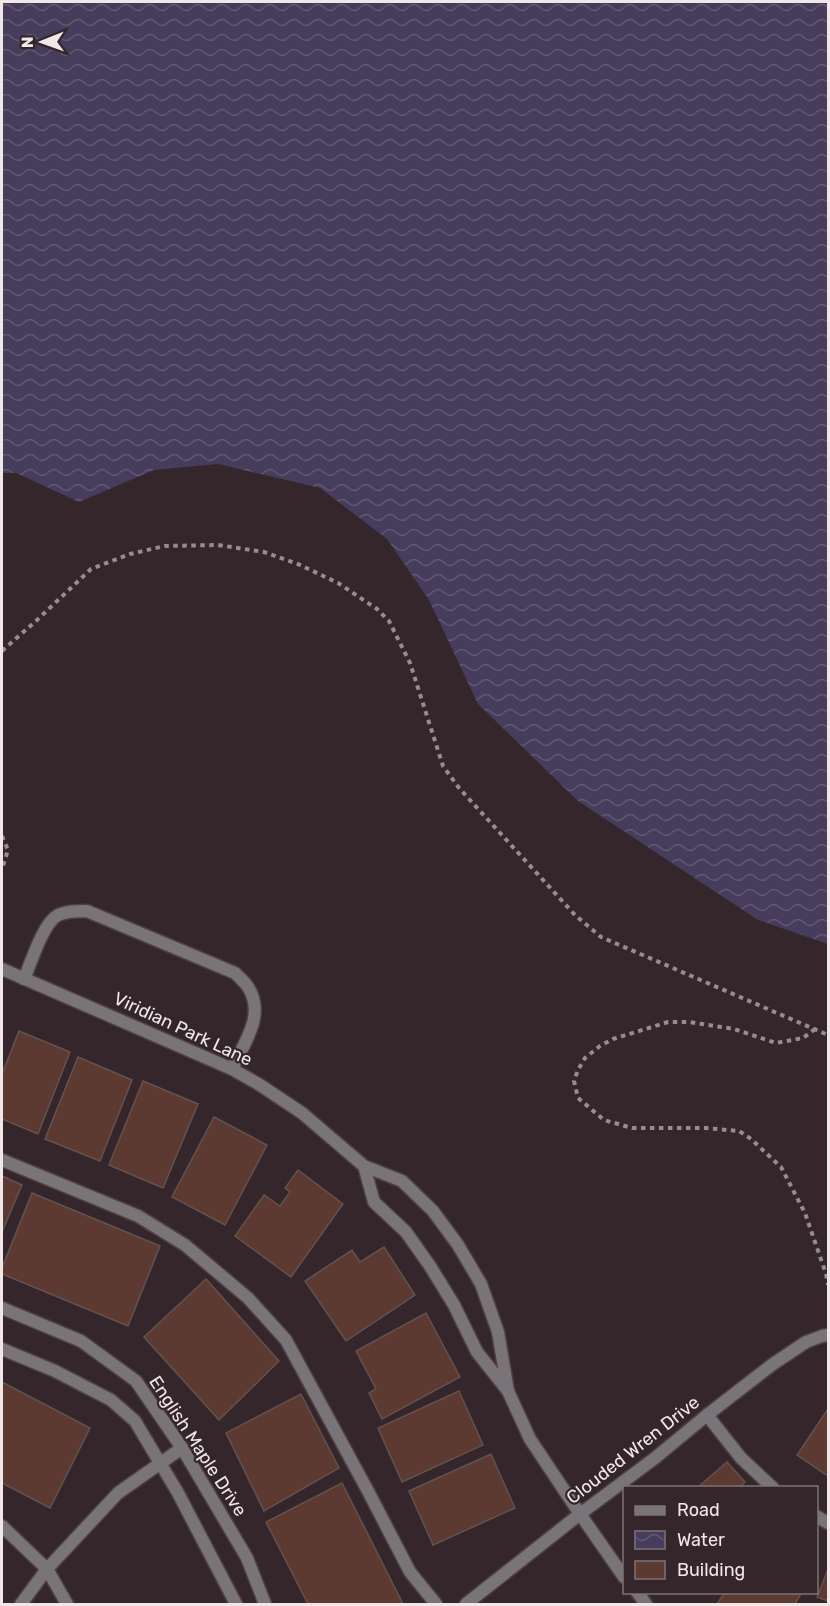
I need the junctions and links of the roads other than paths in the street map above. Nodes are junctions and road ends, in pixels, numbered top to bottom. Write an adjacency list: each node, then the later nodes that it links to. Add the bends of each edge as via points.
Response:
1 (2, 969): 2 (street, Viridian Park Lane)
2 (24, 979): 3 (street, Viridian Park Lane); 3 (street, via 46,928 56,916 71,911 87,911 235,972 255,1003 255,1022)
3 (232, 1069): 5 (street, Viridian Park Lane, via 302,1113)
4 (2, 1160): 22 (street, via 138,1216 185,1245 248,1298 286,1340 410,1572)
5 (364, 1166): 9 (street, Viridian Park Lane, via 374,1202 406,1232 454,1305 477,1352); 9 (street, Viridian Park Lane, via 402,1181 433,1211 458,1245 481,1284 498,1332)
6 (2, 1308): 11 (street, English Maple Drive, via 81,1341 136,1381)
7 (828, 1335): 10 (street, Clouded Wren Drive, via 806,1342 772,1364)
8 (2, 1349): 12 (street, via 111,1400 135,1421)
9 (508, 1391): 14 (street, Viridian Park Lane, via 530,1439)
10 (707, 1415): 13 (street, via 741,1458); 14 (street, Clouded Wren Drive)
11 (182, 1448): 12 (street); 21 (street, English Maple Drive, via 247,1558)
12 (160, 1463): 16 (street, via 118,1493); 20 (street)
13 (770, 1486)
14 (580, 1514): 17 (street, Viridian Park Lane); 23 (street, Clouded Wren Drive)
15 (2, 1526): 16 (street)
16 (47, 1569): 18 (street); 19 (street)
17 (623, 1576)
18 (21, 1605)
19 (68, 1605)
20 (236, 1605)
21 (264, 1605)
22 (436, 1605)
23 (466, 1605)

